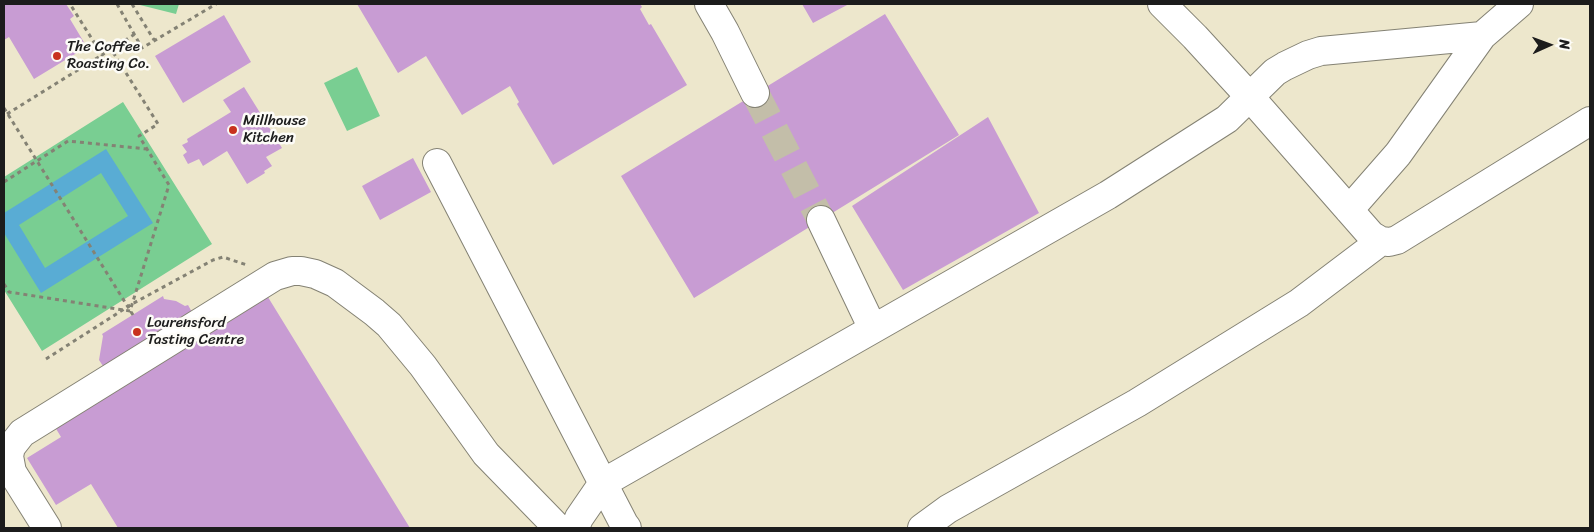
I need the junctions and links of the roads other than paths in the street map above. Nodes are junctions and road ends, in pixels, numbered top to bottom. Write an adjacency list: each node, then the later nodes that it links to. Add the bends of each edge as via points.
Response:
1 (709, 4): 5 (street)
2 (1162, 4): 6 (street)
3 (1519, 4): 4 (street)
4 (1482, 36): 6 (street, via 1322,51 1275,72); 9 (street, via 1398,154)
5 (755, 93)
6 (1250, 97): 9 (street); 12 (street, via 1227,119 1108,195)
7 (1590, 121): 11 (street, via 1397,240)
8 (437, 163): 13 (street)
9 (1350, 210): 11 (street, via 1371,235)
10 (821, 220): 12 (street)
11 (1381, 241): 18 (street, via 1299,303 1137,403 948,508)
12 (873, 329): 13 (street)
13 (603, 483): 16 (street); 17 (street)
14 (47, 528): 15 (street, via 12,472 11,448 22,433 278,274 292,271 324,277 384,320 424,366 486,454)
15 (558, 528)
16 (575, 528)
17 (628, 528)
18 (922, 528)

